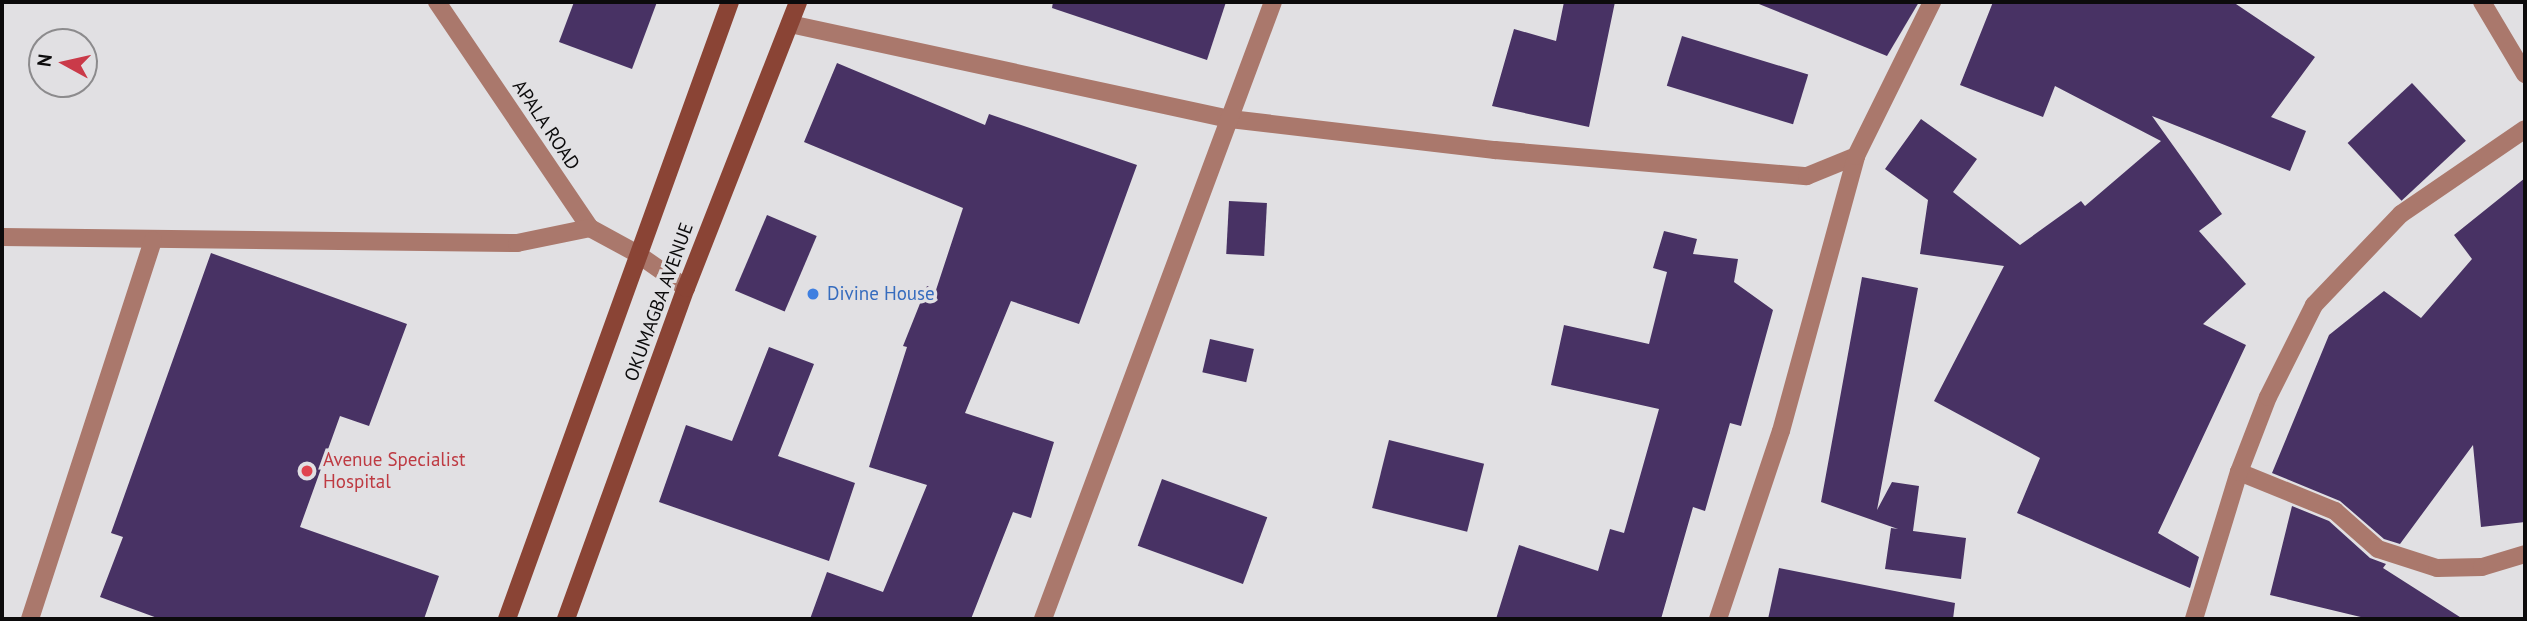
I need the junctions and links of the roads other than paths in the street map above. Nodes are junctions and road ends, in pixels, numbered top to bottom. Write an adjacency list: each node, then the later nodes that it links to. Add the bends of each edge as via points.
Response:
1 (437, 2): 12 (street, APALA ROAD)
2 (730, 2): 15 (main road, OKUMAGBA AVENUE)
3 (798, 2): 7 (main road, OKUMAGBA AVENUE)
4 (1273, 2): 9 (street)
5 (1932, 2): 11 (street)
6 (2488, 4): 8 (street)
7 (790, 24): 9 (street); 16 (main road, OKUMAGBA AVENUE)
8 (2525, 74)
9 (1230, 119): 11 (street, via 1495,150 1807,177); 22 (street)
10 (2525, 129): 17 (street, via 2401,214 2314,305 2268,397)
11 (1856, 156): 23 (street, via 1781,431)
12 (590, 228): 14 (street, via 517,243); 15 (street, APALA ROAD)
13 (2, 237): 14 (street)
14 (153, 241): 19 (street)
15 (636, 253): 16 (street, APALA ROAD); 20 (main road, OKUMAGBA AVENUE)
16 (686, 288): 21 (main road, OKUMAGBA AVENUE)
17 (2239, 472): 18 (street, via 2334,511 2378,549 2437,568 2482,567); 24 (street)
18 (2525, 554)
19 (30, 619)
20 (507, 619)
21 (566, 619)
22 (1043, 619)
23 (1718, 619)
24 (2194, 619)

